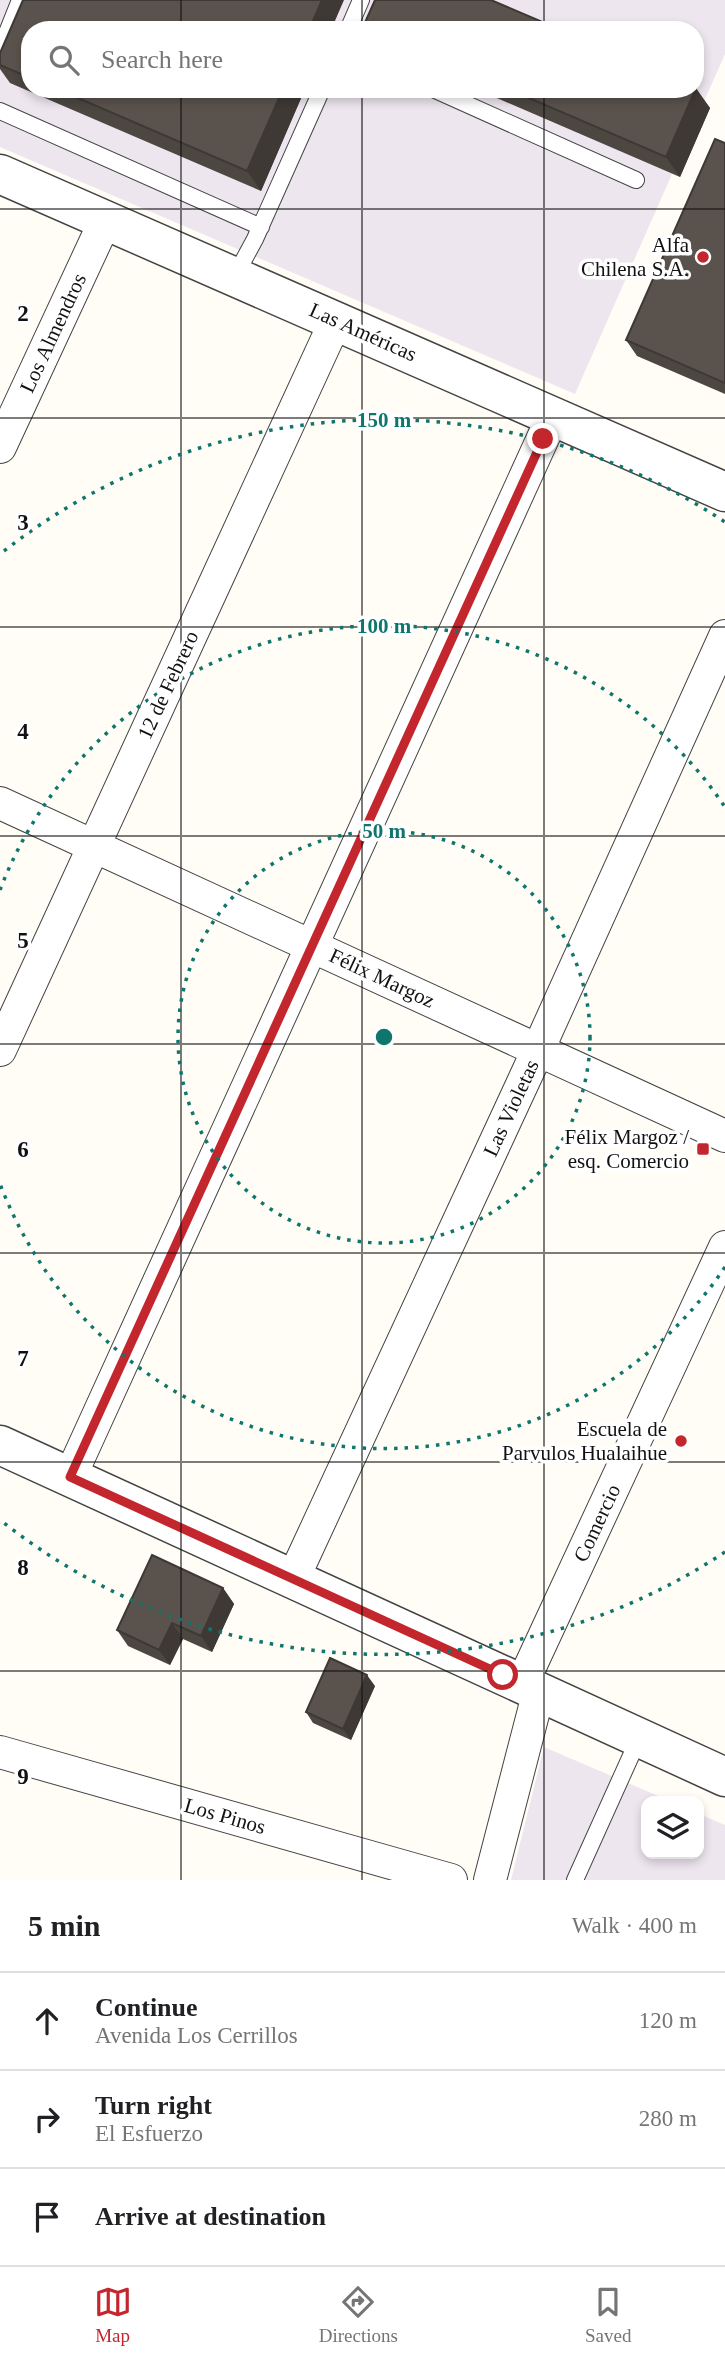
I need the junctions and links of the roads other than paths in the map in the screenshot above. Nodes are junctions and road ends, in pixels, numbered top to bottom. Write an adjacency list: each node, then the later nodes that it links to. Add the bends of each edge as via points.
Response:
1 (20, 0): 4 (lane)
2 (361, 0): 3 (lane)
3 (352, 21)
4 (0, 50)
5 (318, 98): 11 (lane)
6 (453, 98): 9 (lane)
7 (0, 111): 11 (lane)
8 (0, 174): 10 (street, Las Américas)
9 (636, 180)
10 (106, 219): 12 (street, Las Américas); 15 (street, Los Almendros)
11 (261, 227): 12 (lane)
12 (235, 276): 13 (street, Las Américas)
13 (336, 320): 14 (street, Las Américas); 19 (street, 12 de Febrero)
14 (553, 416): 16 (street, Las Américas); 20 (street)
15 (0, 447)
16 (725, 492)
17 (725, 636): 22 (street, Las Violetas)
18 (0, 803): 19 (street, Félix Margoz)
19 (94, 846): 20 (street, Félix Margoz); 21 (street, 12 de Febrero)
20 (313, 947): 22 (street, Félix Margoz); 26 (street)
21 (0, 1050)
22 (538, 1050): 23 (street, Félix Margoz); 27 (street, Las Violetas)
23 (725, 1136)
24 (725, 1247): 28 (street, Comercio)
25 (0, 1445): 26 (street)
26 (70, 1477): 27 (street)
27 (293, 1579): 28 (street)
28 (530, 1688): 29 (street); 33 (street, Comercio)
29 (639, 1738): 31 (street); 34 (lane)
30 (0, 1752): 32 (street, Los Pinos)
31 (725, 1777)
32 (451, 1880)
33 (490, 1880)
34 (575, 1880)

